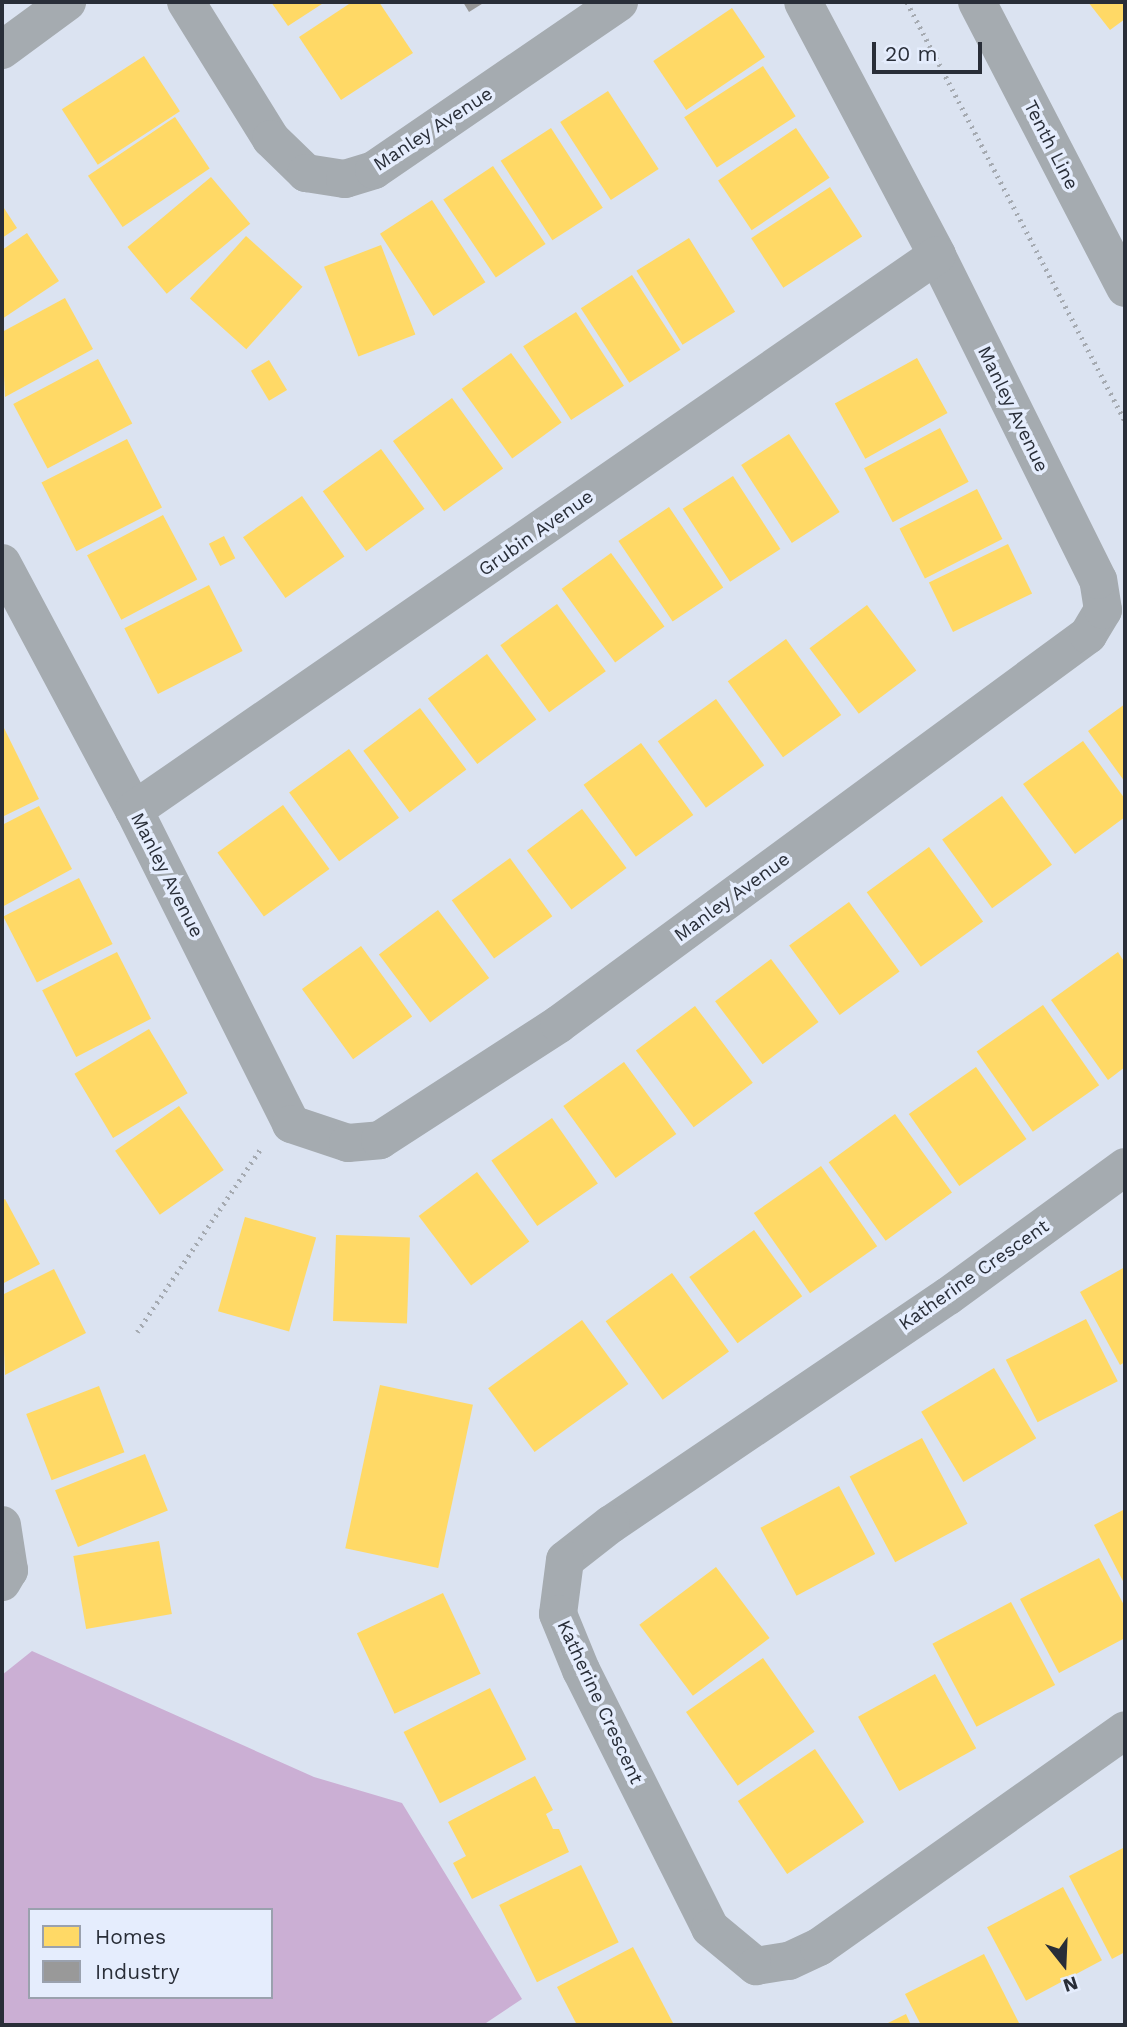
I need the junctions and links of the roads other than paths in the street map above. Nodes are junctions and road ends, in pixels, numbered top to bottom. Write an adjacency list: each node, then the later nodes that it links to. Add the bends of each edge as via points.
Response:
1 (67, 2): 6 (street)
2 (186, 2): 3 (street, Manley Avenue, via 271,139 306,173 345,179 374,170 396,156)
3 (619, 2)
4 (803, 2): 7 (street, Manley Avenue)
5 (977, 2): 8 (street, Tenth Line)
6 (2, 50)
7 (937, 255): 10 (street, Grubin Avenue); 10 (street, Manley Avenue, via 1098,580 1103,610 1088,635 559,1024 380,1140 348,1143 291,1124)
8 (1125, 288)
9 (2, 563): 10 (street, Manley Avenue)
10 (134, 810)
11 (1125, 1167): 14 (street, Katherine Crescent, via 948,1296 611,1524 565,1560 558,1614 581,1670 710,1928 755,1966 789,1961 819,1947)
12 (2, 1525): 13 (street, via 9,1570)
13 (2, 1582)
14 (1125, 1730)

